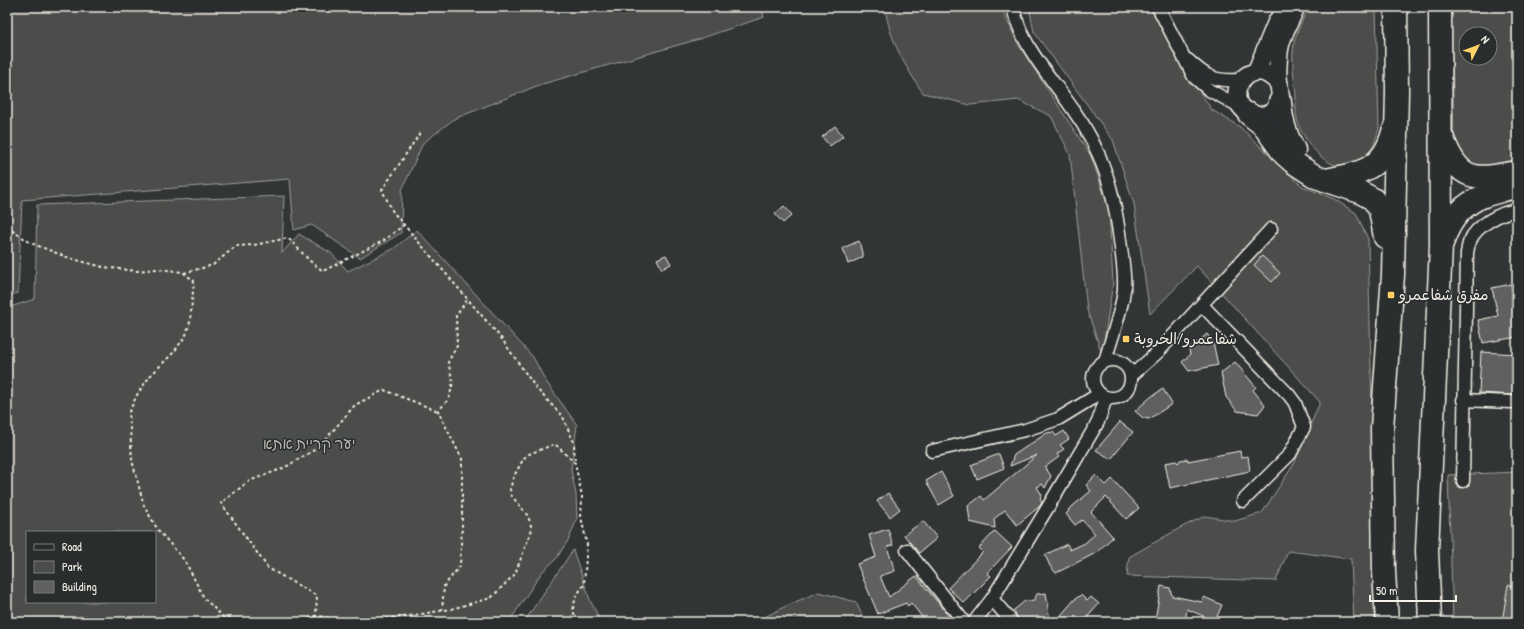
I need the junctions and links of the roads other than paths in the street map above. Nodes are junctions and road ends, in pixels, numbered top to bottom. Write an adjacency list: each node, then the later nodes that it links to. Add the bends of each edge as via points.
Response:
1 (1013, 7): 23 (street, via 1024,39 1084,123 1099,151 1110,185 1123,260 1123,296)
2 (1158, 7): 7 (street)
3 (1289, 7): 8 (street, via 1277,21)
4 (1296, 7): 11 (street, via 1279,52)
5 (1396, 7): 10 (highway)
6 (1440, 7): 13 (highway)
7 (1185, 58): 9 (street, via 1217,80); 12 (street, via 1189,69 1201,84)
8 (1256, 72): 9 (street); 11 (street, via 1269,74)
9 (1240, 80): 12 (street, via 1237,97)
10 (1397, 91): 16 (highway, via 1394,129 1385,153 1363,171); 21 (highway)
11 (1279, 93): 12 (street, via 1271,113 1256,116); 14 (highway, via 1282,123)
12 (1245, 110): 14 (highway, via 1268,130 1284,154)
13 (1440, 131): 15 (highway, via 1452,160 1472,176 1494,177); 20 (highway)
14 (1303, 167): 16 (highway, via 1316,177)
15 (1517, 172)
16 (1326, 180): 21 (highway, via 1360,192 1377,204)
17 (1517, 186): 20 (highway, via 1484,196 1457,213 1446,230)
18 (1517, 210): 26 (street, via 1492,219 1473,234 1470,241 1467,253)
19 (1271, 229): 22 (street)
20 (1441, 246): 37 (highway, via 1427,550)
21 (1393, 275): 36 (highway, via 1382,428)
22 (1202, 305): 24 (street, via 1158,352); 30 (street, via 1289,395 1295,403 1304,427 1290,454)
23 (1105, 361): 24 (street, via 1119,361 1124,364); 25 (street, via 1093,373 1093,384)
24 (1131, 376): 25 (street, via 1125,394 1113,399)
25 (1103, 396): 28 (street, via 1058,419 1025,430); 32 (street, via 1098,422)
26 (1464, 400): 27 (street); 29 (street)
27 (1511, 402)
28 (932, 451)
29 (1462, 481)
30 (1243, 501)
31 (907, 550): 33 (street)
32 (992, 599): 34 (street); 35 (street)
33 (964, 622)
34 (974, 622)
35 (1012, 622)
36 (1387, 622)
37 (1430, 622)

